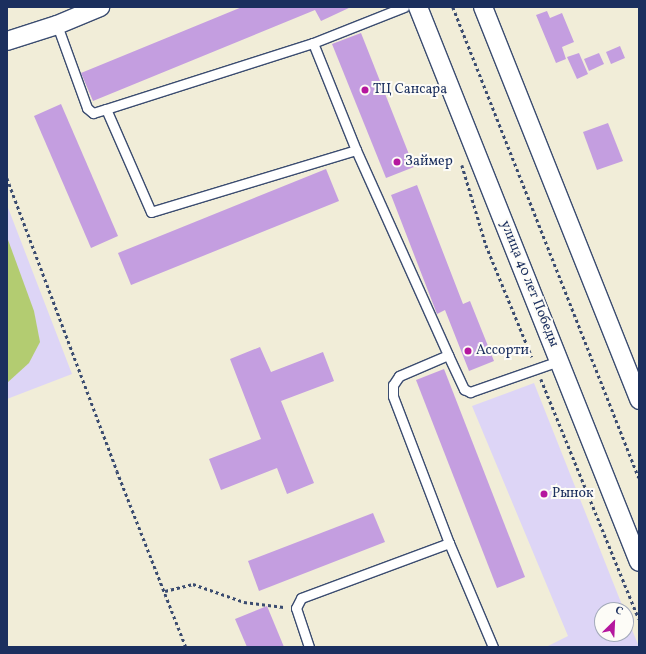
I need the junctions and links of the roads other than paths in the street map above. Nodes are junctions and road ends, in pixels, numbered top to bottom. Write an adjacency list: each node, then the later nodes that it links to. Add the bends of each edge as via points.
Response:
1 (100, 7): 5 (street)
2 (404, 7): 7 (lane)
3 (418, 7): 11 (street, улица 40 лет Победы)
4 (483, 7): 12 (street)
5 (57, 25): 6 (street); 8 (lane, via 87,108 93,113)
6 (7, 41)
7 (313, 43): 8 (lane); 9 (lane)
8 (106, 109): 9 (lane, via 151,212)
9 (356, 150): 10 (lane)
10 (448, 355): 11 (lane, via 464,389 470,392); 13 (lane, via 399,376 393,385 393,396)
11 (559, 361): 14 (street, улица 40 лет Победы)
12 (639, 400)
13 (449, 543): 15 (lane, via 301,598 296,608); 16 (lane)
14 (639, 562)
15 (309, 647)
16 (493, 647)

